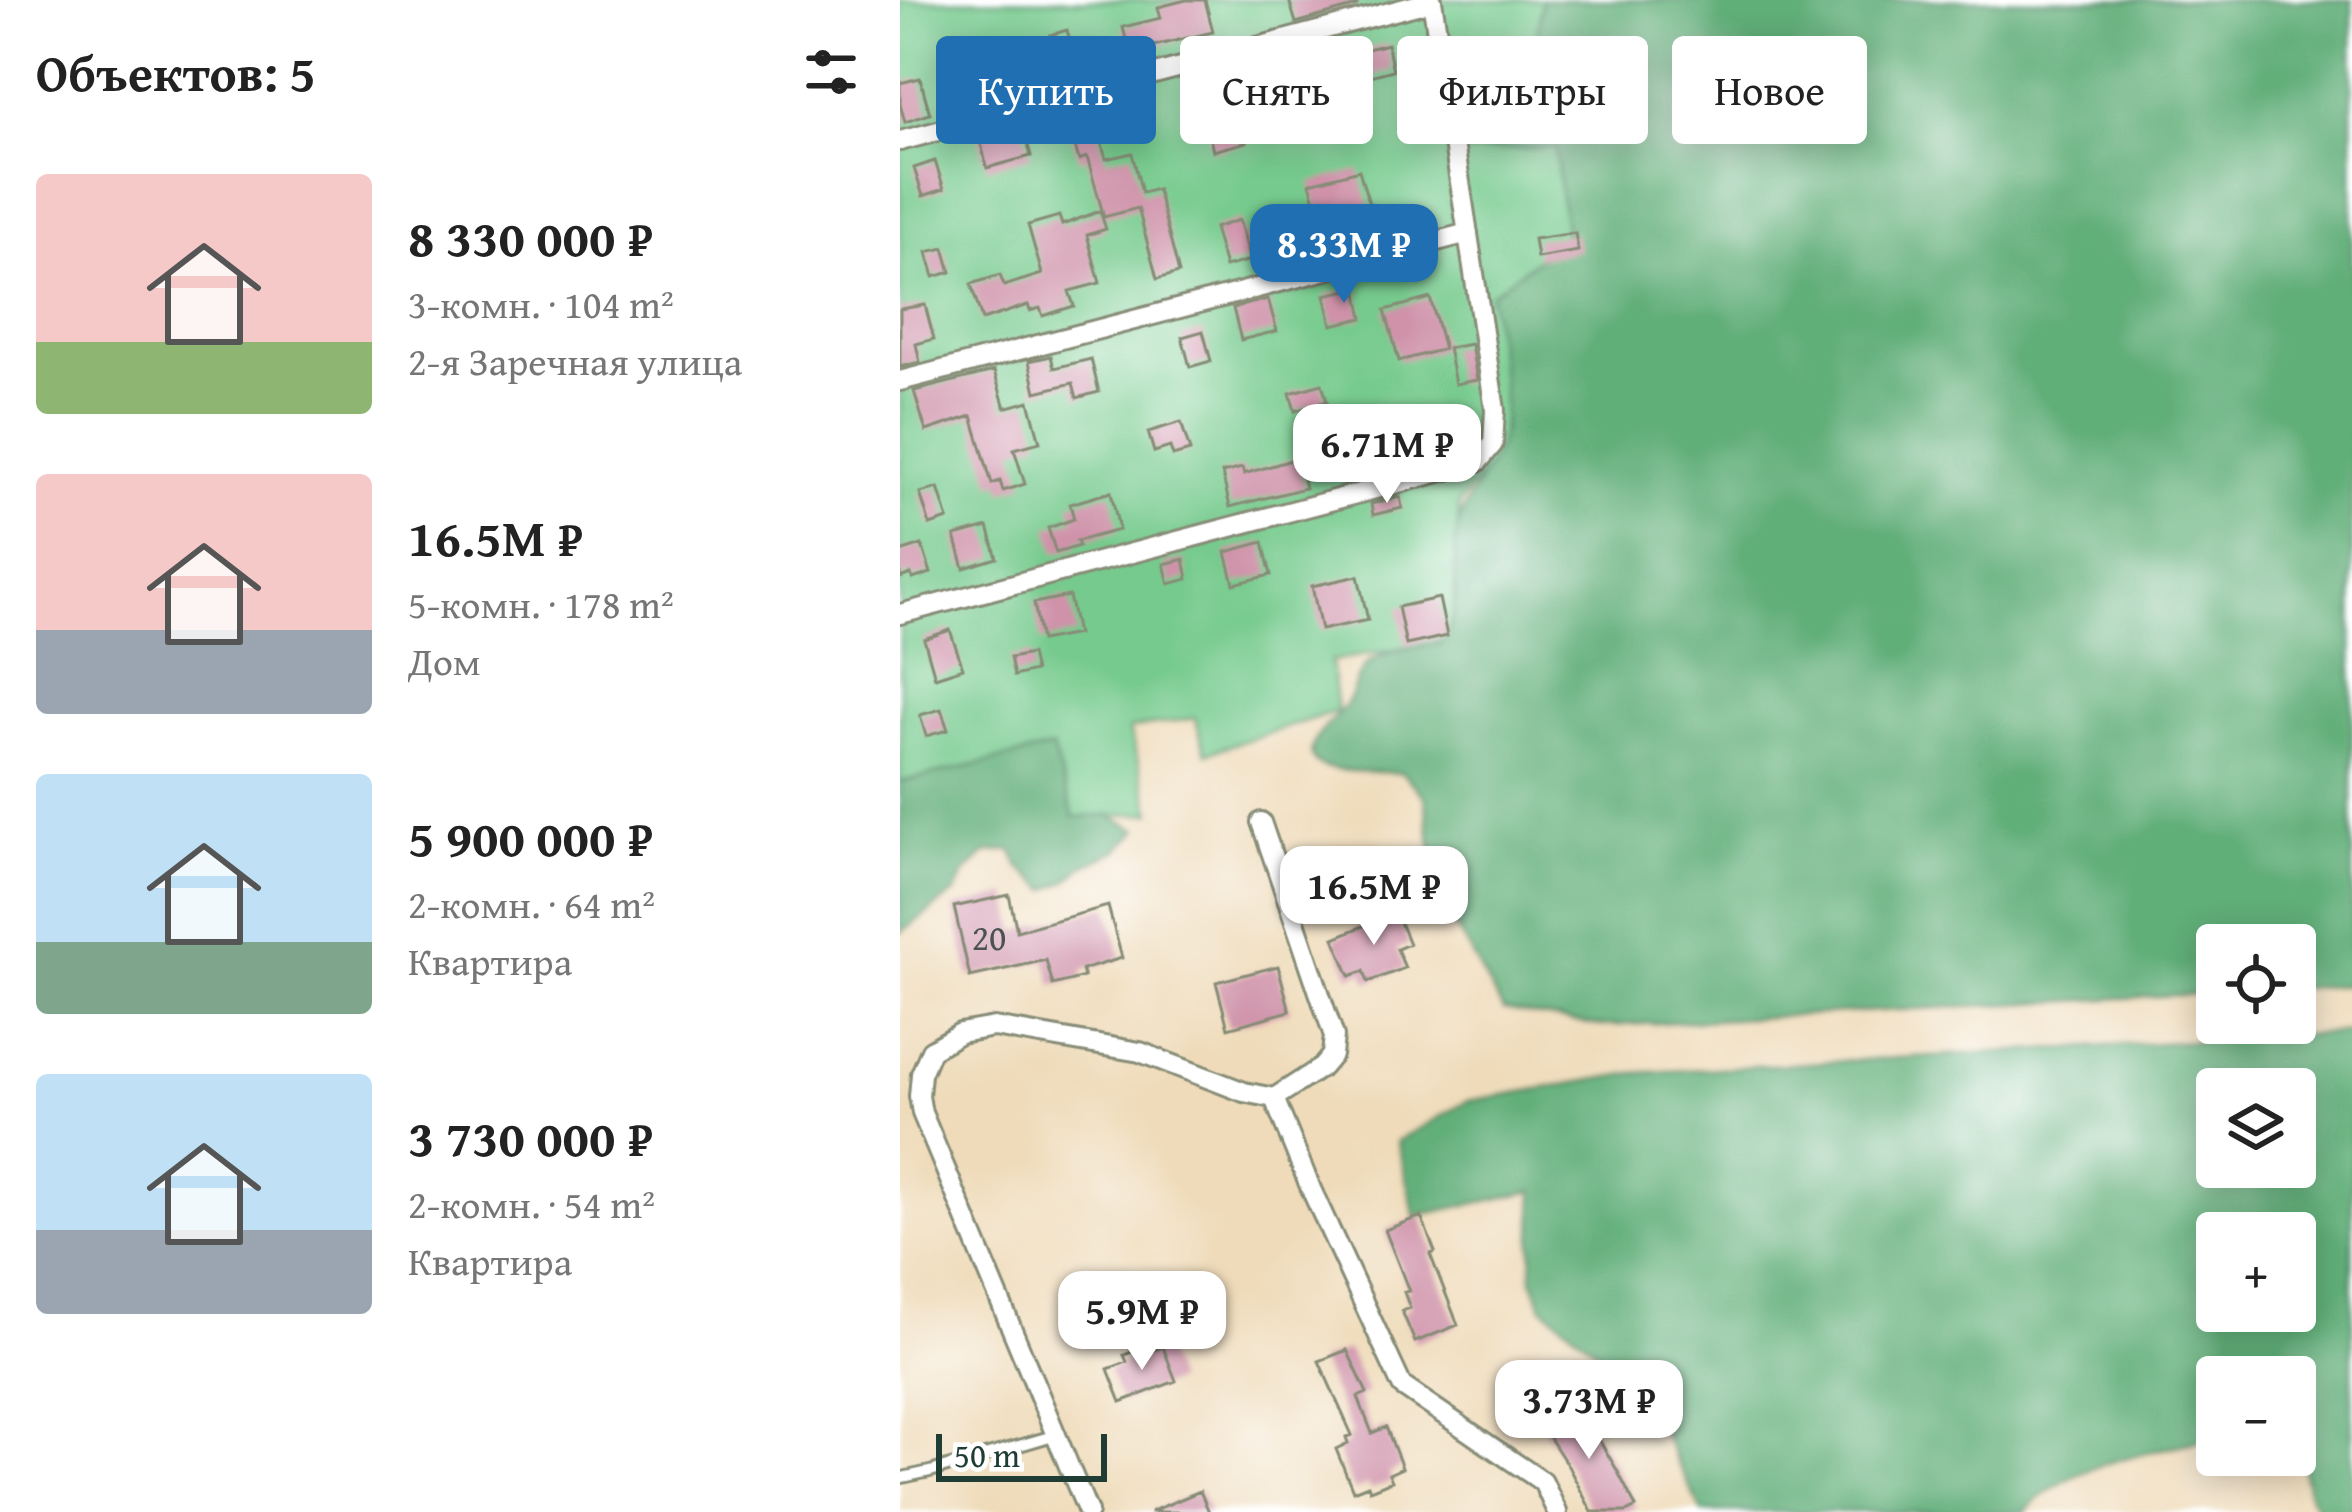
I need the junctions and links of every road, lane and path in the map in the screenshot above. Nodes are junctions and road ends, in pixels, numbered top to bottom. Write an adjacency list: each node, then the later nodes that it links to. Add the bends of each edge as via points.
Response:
1 (1432, 0): 2 (street); 3 (street)
2 (900, 141)
3 (1468, 233): 4 (street); 5 (street, via 1495,410 1493,444 1478,462)
4 (900, 381)
5 (900, 614)
6 (1261, 822): 7 (street, via 1334,1036 1322,1067)
7 (1274, 1098): 8 (street, via 1140,1052 994,1027 960,1033 931,1050 921,1074 922,1113); 11 (street, via 1402,1386 1543,1482)
8 (1055, 1435): 9 (lane); 10 (street)
9 (900, 1478)
10 (1088, 1512)
11 (1557, 1512)

